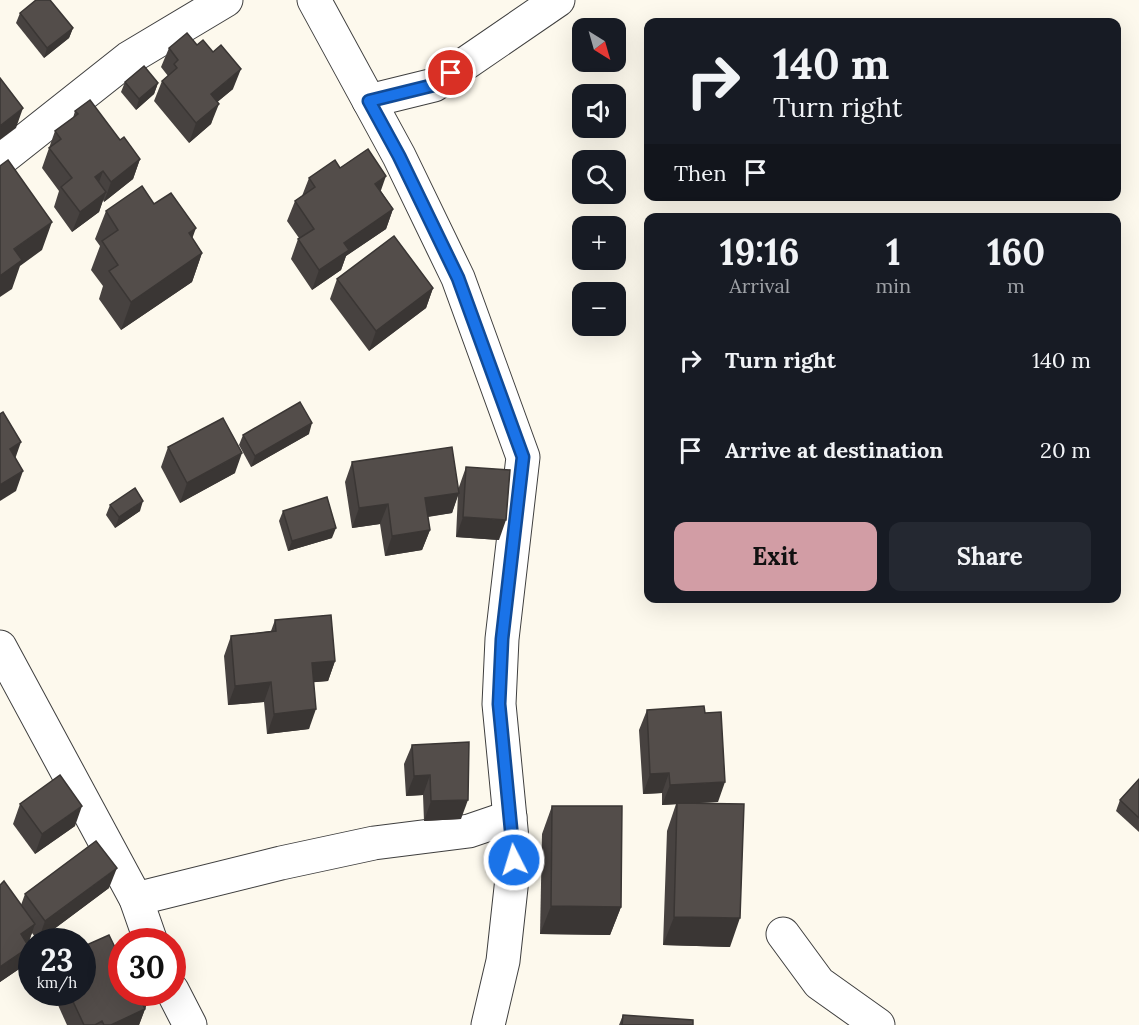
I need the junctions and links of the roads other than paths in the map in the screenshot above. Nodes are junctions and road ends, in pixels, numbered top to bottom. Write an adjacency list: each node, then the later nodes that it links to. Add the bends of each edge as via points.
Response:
1 (226, 0): 5 (street, via 129,58)
2 (314, 0): 4 (street)
3 (558, 0): 4 (street, via 434,85)
4 (369, 101): 7 (street, via 458,278 523,457 502,639 499,704)
5 (0, 160)
6 (0, 647): 8 (street)
7 (510, 817): 8 (street, via 469,831 374,843); 13 (street, via 514,860 504,962)
8 (136, 899): 9 (street)
9 (146, 928)
10 (783, 934): 14 (street, via 819,983)
11 (180, 1006): 12 (street)
12 (190, 1025)
13 (488, 1025)
14 (878, 1025)

